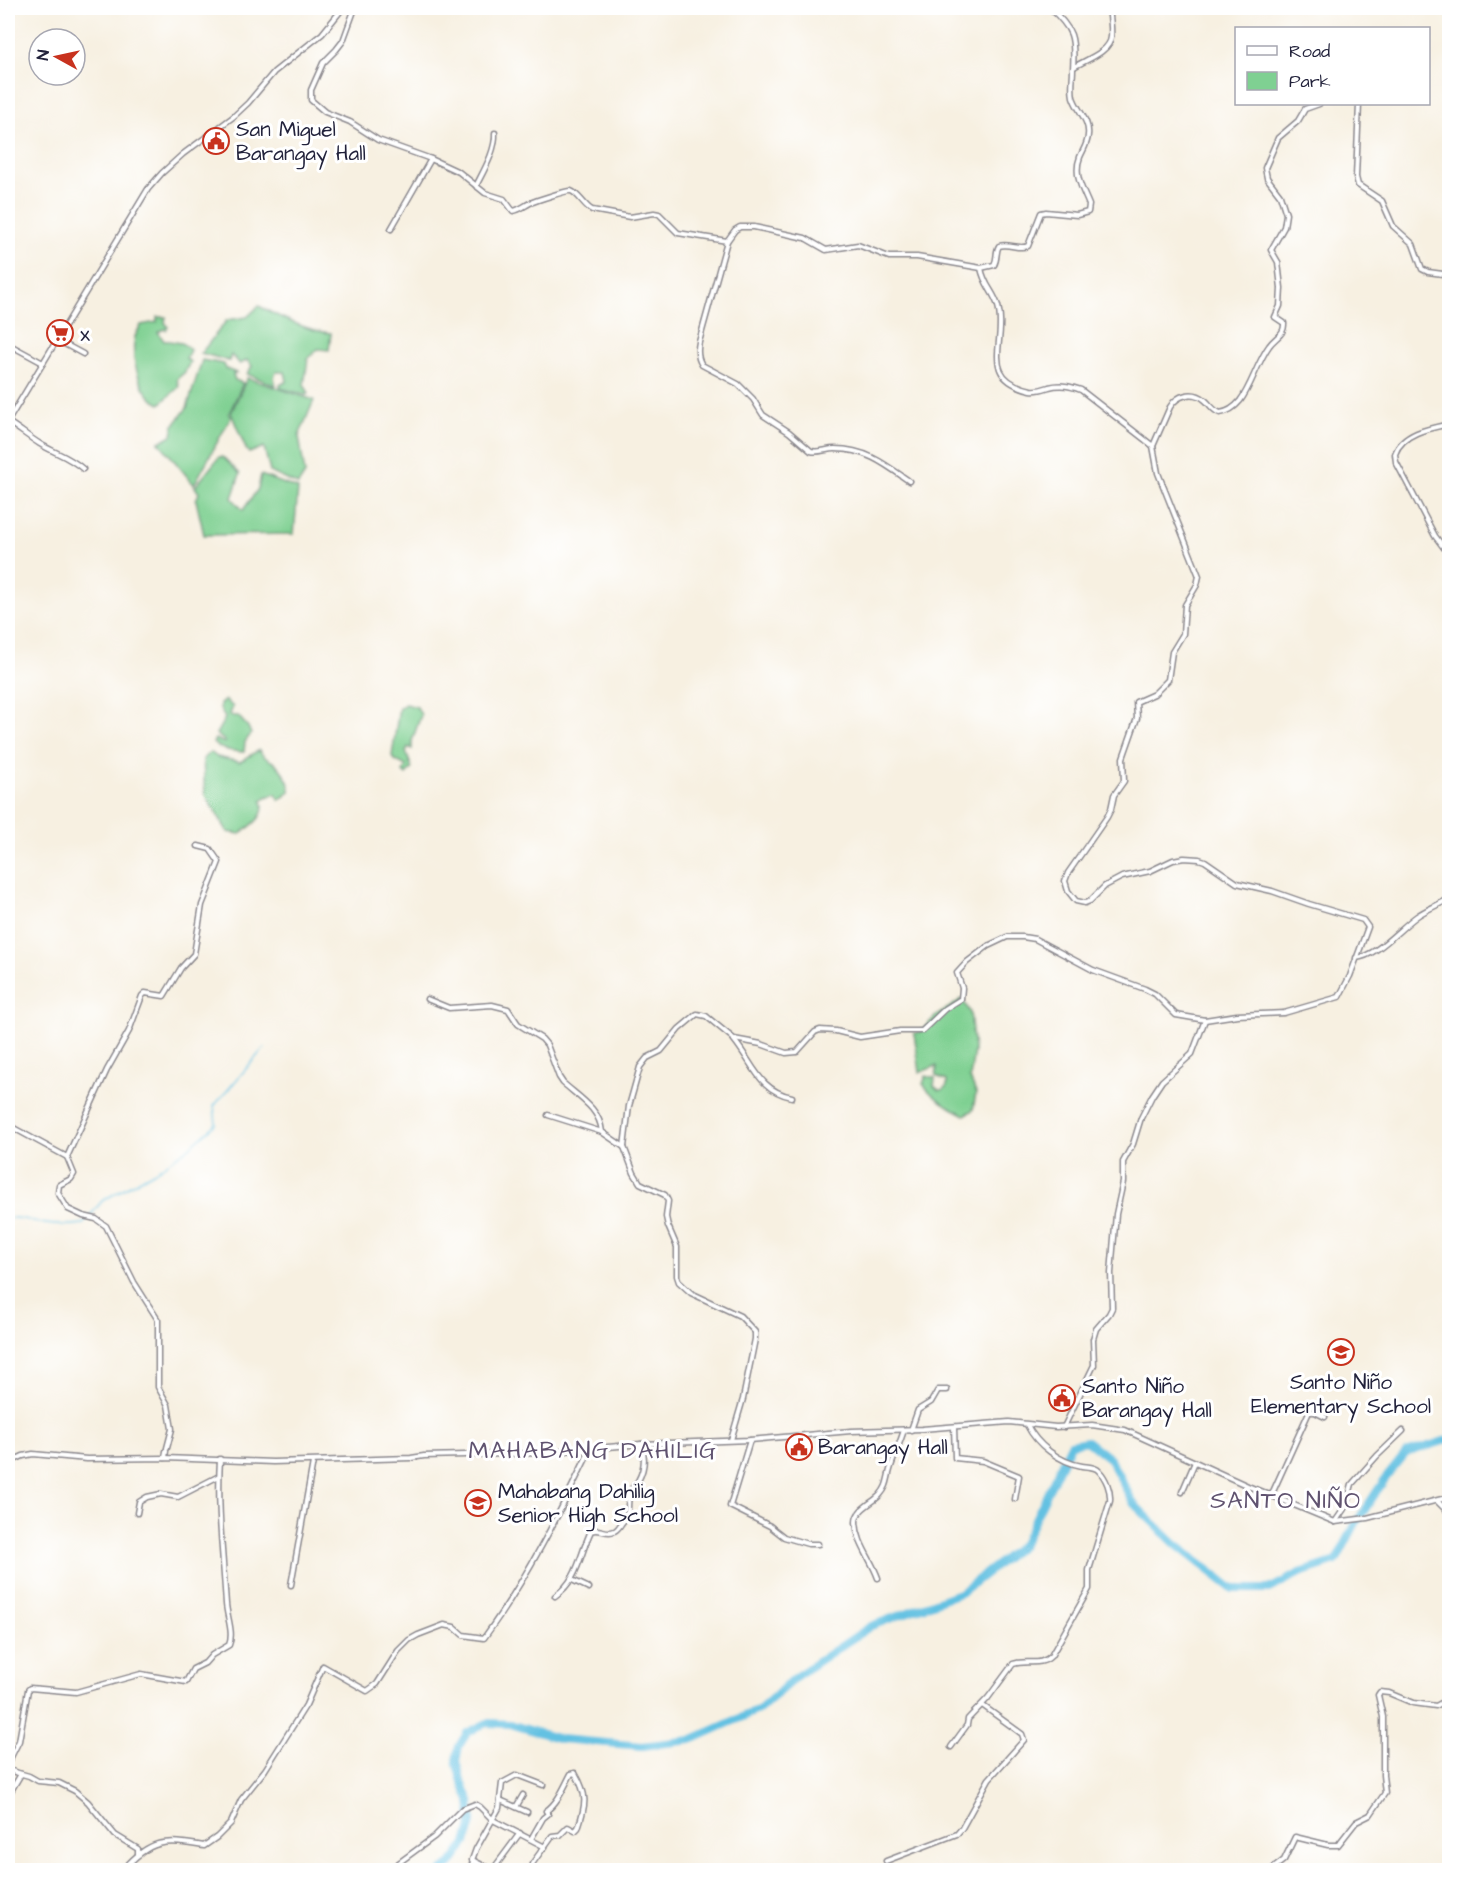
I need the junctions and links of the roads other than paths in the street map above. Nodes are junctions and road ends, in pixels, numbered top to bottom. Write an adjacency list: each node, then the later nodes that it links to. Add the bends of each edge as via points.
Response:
1 (343, 8): 15 (street, via 322,34 274,72 233,117 155,180)
2 (355, 8): 9 (street, via 343,41 323,63 311,90 311,100 372,137)
3 (1050, 8): 5 (street, via 1071,31)
4 (1109, 8): 5 (street, via 1110,44)
5 (1073, 68): 13 (street, via 1073,97 1088,129 1077,173 1088,212 1041,213 1028,246 999,246 994,265)
6 (1316, 105): 21 (street, via 1305,109 1298,121 1278,138 1265,168 1286,214 1284,227 1271,250 1278,262 1281,288 1275,317 1284,323 1283,331 1268,348 1236,405 1220,413 1202,398 1181,396 1170,407)
7 (1359, 105): 14 (street, via 1358,185 1382,201 1393,226 1413,244 1422,268)
8 (495, 133): 10 (street)
9 (431, 159): 10 (street, via 459,171); 11 (street)
10 (476, 186): 12 (street, via 504,200 513,211 571,191 592,210 630,217 659,214 678,233)
11 (391, 230)
12 (727, 241): 13 (street, via 740,227 754,227 805,238 826,250 858,245 889,257 917,257); 23 (street, via 697,351 702,365 738,384 763,415 811,451 861,453 891,467)
13 (981, 268): 21 (street, via 998,308 996,356 1005,377 1032,390 1063,386 1081,390)
14 (1449, 275)
15 (57, 340): 17 (street); 18 (street)
16 (8, 344): 18 (street)
17 (83, 354)
18 (43, 363): 19 (street)
19 (8, 420): 22 (street)
20 (1449, 424): 24 (street, via 1412,436 1398,447 1395,457)
21 (1153, 446): 27 (street, via 1155,465 1199,580 1185,604 1183,634 1172,652 1168,680 1154,694 1136,702 1137,718 1123,758 1124,781 1114,795 1107,817 1068,873 1065,885 1076,901 1085,903 1122,878 1173,860 1199,859 1237,883 1363,920 1368,927)
22 (83, 469)
23 (909, 481)
24 (1449, 556)
25 (198, 846): 36 (street, via 210,849 219,862 202,904 194,954 164,996 142,996)
26 (1449, 898): 27 (street, via 1419,914 1380,948)
27 (1356, 958): 29 (street, via 1342,993 1334,999 1284,1012)
28 (427, 999): 34 (street, via 449,1008 492,1005 508,1009 518,1024 547,1045 559,1077 597,1113)
29 (1205, 1020): 30 (street, via 1176,1015 1155,994 1093,970 1035,939 1006,938 988,946 958,971 961,999 922,1030 860,1037 820,1030 792,1054); 41 (street, via 1192,1054 1152,1096 1123,1162 1111,1273 1112,1308 1095,1329 1094,1365)
30 (734, 1039): 31 (street, via 766,1086 776,1094); 35 (street, via 706,1016 697,1014 661,1051 647,1058 633,1087)
31 (792, 1097)
32 (548, 1116): 34 (street)
33 (8, 1125): 36 (street)
34 (602, 1132): 35 (street)
35 (624, 1147): 45 (street, via 640,1183 665,1195 668,1201 666,1217 677,1247 680,1282 691,1293 740,1316 755,1332)
36 (67, 1157): 49 (street, via 74,1174 59,1185 58,1193 68,1209 105,1226 158,1320 158,1387 168,1405 172,1430)
37 (947, 1390): 43 (street, via 938,1390 931,1402 918,1410)
38 (1325, 1417): 56 (street, via 1309,1412)
39 (1027, 1424): 40 (street); 41 (street); 70 (street, via 1039,1443 1059,1457 1100,1471 1111,1493 1089,1570 1089,1588 1051,1656 1041,1663 1013,1664)
40 (954, 1427): 43 (street); 58 (street, via 955,1458 983,1461 1019,1476)
41 (1064, 1427): 52 (street, via 1092,1425 1125,1430)
42 (904, 1430): 43 (street); 46 (street); 64 (street, via 887,1486 856,1517 862,1547)
43 (911, 1430)
44 (1403, 1431): 62 (street, via 1352,1484)
45 (731, 1440): 46 (street); 47 (street)
46 (750, 1440): 63 (street, via 730,1506 783,1537)
47 (641, 1444): 48 (street); 65 (street, via 644,1465 630,1492 626,1517 615,1531 591,1531)
48 (591, 1448): 51 (street); 85 (street, via 556,1521 484,1638 463,1635 444,1624 418,1635 408,1640 377,1684 367,1691 323,1666 306,1705 241,1800 231,1823 218,1837 204,1846 161,1842)
49 (165, 1458): 50 (street); 53 (street, via 87,1459 28,1454)
50 (220, 1459): 51 (street); 54 (street)
51 (313, 1462): 66 (street)
52 (1195, 1462): 55 (street); 56 (street)
53 (8, 1463)
54 (219, 1476): 60 (street, via 178,1497 161,1494 142,1500); 72 (street, via 229,1645 193,1670 186,1682 141,1674 76,1692 30,1688 19,1741)
55 (1182, 1492)
56 (1271, 1496): 62 (street)
57 (1449, 1497): 59 (street)
58 (1015, 1499)
59 (1437, 1501): 61 (street); 62 (street)
60 (137, 1513)
61 (1449, 1514)
62 (1336, 1523)
63 (818, 1544)
64 (878, 1578)
65 (572, 1580): 67 (street); 68 (street)
66 (291, 1585)
67 (589, 1588)
68 (555, 1596)
69 (1449, 1690): 92 (street, via 1436,1706 1413,1704 1380,1692 1384,1796 1338,1845 1295,1837 1284,1860)
70 (982, 1705): 71 (street); 87 (street, via 1022,1734 1024,1740 989,1779 957,1834)
71 (951, 1747)
72 (8, 1763)
73 (8, 1770): 74 (street)
74 (21, 1774): 76 (street); 85 (street, via 75,1791 115,1835 138,1849)
75 (543, 1785): 78 (street, via 516,1776 502,1784)
76 (8, 1796)
77 (523, 1796): 79 (street)
78 (500, 1800): 79 (street); 81 (street)
79 (516, 1807): 80 (street)
80 (527, 1812)
81 (493, 1820): 82 (street); 86 (street, via 476,1849); 90 (street, via 475,1804 464,1809)
82 (520, 1833): 83 (street); 86 (street, via 494,1868)
83 (531, 1839): 84 (street); 84 (street, via 548,1814 546,1811 575,1773 585,1797 578,1828 566,1828 549,1838)
84 (545, 1847): 88 (street)
85 (138, 1854): 89 (street)
86 (474, 1861): 91 (street)
87 (886, 1861)
88 (532, 1864)
89 (123, 1870)
90 (389, 1870)
91 (468, 1870)
92 (1271, 1870)

